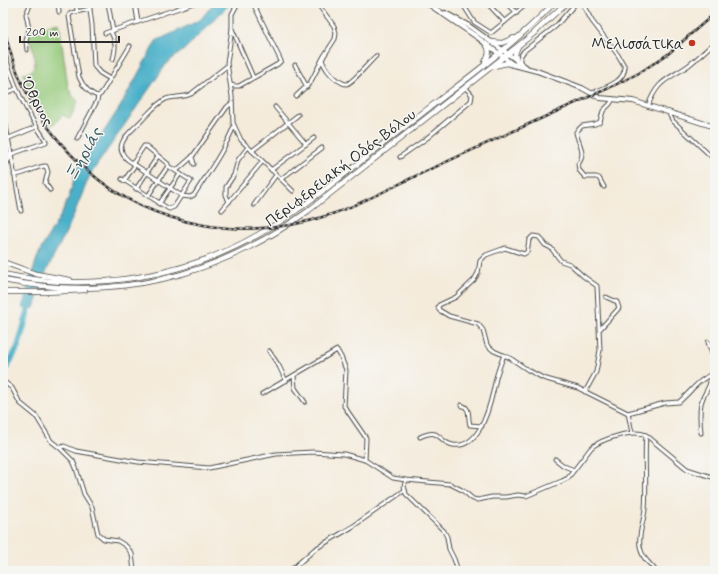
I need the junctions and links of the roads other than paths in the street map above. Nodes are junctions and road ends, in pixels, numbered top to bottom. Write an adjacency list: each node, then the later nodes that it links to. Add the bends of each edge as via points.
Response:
1 (31, 3): 40 (street, via 26,14 29,29)
2 (58, 3): 26 (street)
3 (76, 3): 24 (street)
4 (89, 3): 22 (street)
5 (108, 3): 31 (street)
6 (135, 3): 28 (street)
7 (177, 3): 23 (street)
8 (192, 3): 23 (street)
9 (238, 3): 30 (street, via 233,12)
10 (253, 3): 51 (street, via 281,61)
11 (317, 3): 45 (street, via 336,33 334,42)
12 (427, 3): 21 (main road)
13 (462, 3): 29 (street, via 474,22 491,33)
14 (487, 3): 29 (street)
15 (507, 3): 27 (street)
16 (528, 3): 27 (street)
17 (554, 3): 33 (main road, Περιφερειακή Οδός Βόλου)
18 (566, 3): 37 (main road, Περιφερειακή Οδός Βόλου)
19 (576, 3): 46 (street, via 556,26 524,51)
20 (582, 3): 57 (street, via 592,22 618,54 625,67 620,79)
21 (434, 4): 25 (main road)
22 (90, 9): 24 (street); 52 (street, via 94,66)
23 (177, 9): 28 (street)
24 (77, 10): 59 (street, via 69,16 79,77 93,94)
25 (439, 11): 34 (main road, via 456,18); 36 (main road)
26 (59, 12)
27 (517, 13): 29 (street)
28 (138, 22): 31 (street)
29 (505, 22)
30 (232, 29): 49 (street); 51 (street)
31 (112, 31): 32 (street); 44 (street, via 116,45)
32 (105, 33)
33 (524, 33): 34 (main road, via 499,44); 41 (main road, Περιφερειακή Οδός Βόλου)
34 (491, 42): 41 (main road)
35 (715, 42): 63 (street, via 659,85)
36 (485, 43): 41 (main road); 48 (main road, via 489,53)
37 (520, 45): 42 (main road, Περιφερειακή Οδός Βόλου); 46 (main road, via 515,54)
38 (130, 46): 52 (street)
39 (3, 48): 56 (street, Όθρυος)
40 (27, 50)
41 (500, 52): 42 (main road); 48 (main road, Περιφερειακή Οδός Βόλου)
42 (505, 55): 46 (main road); 50 (main road, Περιφερειακή Οδός Βόλου)
43 (376, 56): 45 (street, via 346,84 331,76)
44 (113, 59)
45 (322, 60): 54 (street)
46 (517, 63): 50 (main road); 57 (main road)
47 (295, 65): 54 (street)
48 (483, 65): 114 (main road, Περιφερειακή Οδός Βόλου, via 312,199 261,234 227,251 186,266 143,276 70,282)
49 (227, 66): 53 (street); 88 (street, via 191,94 162,102 128,133 122,144 122,152 126,159)
50 (490, 67): 55 (main road, Περιφερειακή Οδός Βόλου)
51 (253, 77): 53 (street, via 238,86)
52 (110, 79): 59 (street)
53 (231, 85): 62 (street)
54 (307, 87): 60 (street)
55 (466, 87): 85 (street, via 472,95 472,101); 116 (main road, Περιφερειακή Οδός Βόλου, via 308,211 251,247 187,273 139,284)
56 (16, 89): 58 (street); 70 (street, Όθρυος)
57 (592, 93): 61 (main road, via 600,98)
58 (3, 94)
59 (98, 96): 76 (street)
60 (296, 96)
61 (613, 99): 63 (main road); 100 (street, via 603,111 600,122 582,126 576,132 582,154 578,164 579,170 585,177 600,179)
62 (232, 103): 69 (street); 84 (street)
63 (648, 106): 66 (main road)
64 (275, 107): 68 (street)
65 (3, 109): 72 (street)
66 (669, 112): 71 (main road); 86 (street, via 673,121)
67 (298, 115): 68 (street)
68 (288, 123): 77 (street); 80 (street)
69 (234, 126): 78 (street); 106 (street, via 218,158 194,195)
70 (36, 127): 74 (street); 81 (street, Όθρυος, via 46,141)
71 (715, 127)
72 (7, 129): 73 (street); 74 (street)
73 (3, 131)
74 (9, 138): 81 (street)
75 (314, 138): 77 (street)
76 (76, 139)
77 (306, 144): 91 (street)
78 (248, 147): 80 (street); 107 (street, via 239,158 234,175 226,187)
79 (322, 148): 98 (street)
80 (252, 151): 87 (street)
81 (11, 155): 83 (street); 92 (street); 97 (street)
82 (158, 156): 88 (street, via 145,146); 90 (street); 94 (street)
83 (3, 157)
84 (192, 157): 89 (street); 93 (street)
85 (400, 157)
86 (715, 160)
87 (262, 162): 91 (street); 107 (street)
88 (134, 164): 94 (street); 102 (street, via 123,180)
89 (194, 164)
90 (168, 166): 93 (street); 99 (street)
91 (271, 170): 96 (street)
92 (3, 171)
93 (176, 171): 95 (street)
94 (147, 172): 99 (street); 102 (street)
95 (180, 174): 101 (street); 106 (street, via 191,181)
96 (276, 174): 98 (street); 109 (street)
97 (14, 175): 103 (street, via 46,166 48,172 45,183); 111 (street)
98 (281, 179): 104 (street)
99 (159, 180): 101 (street); 105 (street)
100 (604, 187)
101 (170, 188): 106 (street); 108 (street)
102 (136, 189): 105 (street)
103 (50, 190)
104 (293, 191)
105 (148, 196): 108 (street)
106 (182, 196): 108 (street, via 171,209)
107 (229, 202): 110 (street)
108 (159, 204)
109 (254, 205)
110 (222, 210)
111 (21, 211)
112 (3, 262): 114 (main road)
113 (3, 274): 114 (main road, Περιφερειακή Οδός Βόλου)
114 (48, 279)
115 (3, 280): 116 (main road, Περιφερειακή Οδός Βόλου, via 28,285)
116 (96, 288): 117 (main road, via 77,291)
117 (3, 292)
118 (606, 297): 119 (street, via 617,302 619,308)
119 (600, 329): 122 (street, via 597,286 570,264 561,261 540,238 533,236 528,240 525,253 505,248 484,257 480,261 474,280 456,297 438,307 449,316 478,324 483,330 487,345); 129 (street, via 597,366)
120 (708, 342): 123 (street, via 710,351)
121 (269, 351): 128 (street)
122 (504, 355): 129 (street, via 543,378); 134 (street)
123 (715, 355)
124 (715, 373): 125 (street)
125 (710, 375): 133 (street, via 697,383 679,402); 136 (street, via 710,385 700,407)
126 (294, 376): 128 (street); 131 (street, via 295,388); 141 (street, via 337,350 346,370 344,406 366,438)
127 (3, 381): 139 (street, via 12,388 20,403 38,419 51,441)
128 (286, 381): 130 (street)
129 (585, 392): 133 (street)
130 (262, 394)
131 (305, 402)
132 (462, 405): 134 (street, via 468,411 470,424)
133 (628, 413): 135 (street)
134 (482, 426): 138 (street, via 473,437 458,445 451,444 435,433)
135 (632, 433): 137 (street); 142 (street, via 595,444)
136 (701, 433)
137 (646, 435): 143 (street, via 687,469); 149 (street, via 646,486 640,546 643,557)
138 (420, 437)
139 (60, 448): 141 (street, via 64,446 138,462 203,468 276,454 313,452 344,454); 146 (street, via 75,464 82,489 92,507 98,534 104,539 118,541 126,546 132,554)
140 (555, 459): 142 (street)
141 (365, 460): 144 (street, via 389,476)
142 (574, 470): 144 (street, via 565,480 530,495 478,500 450,484)
143 (715, 478)
144 (406, 480): 145 (street)
145 (405, 490): 147 (street, via 315,549); 148 (street, via 411,500 446,534)
146 (134, 571)
147 (290, 571)
148 (458, 571)
149 (656, 571)

